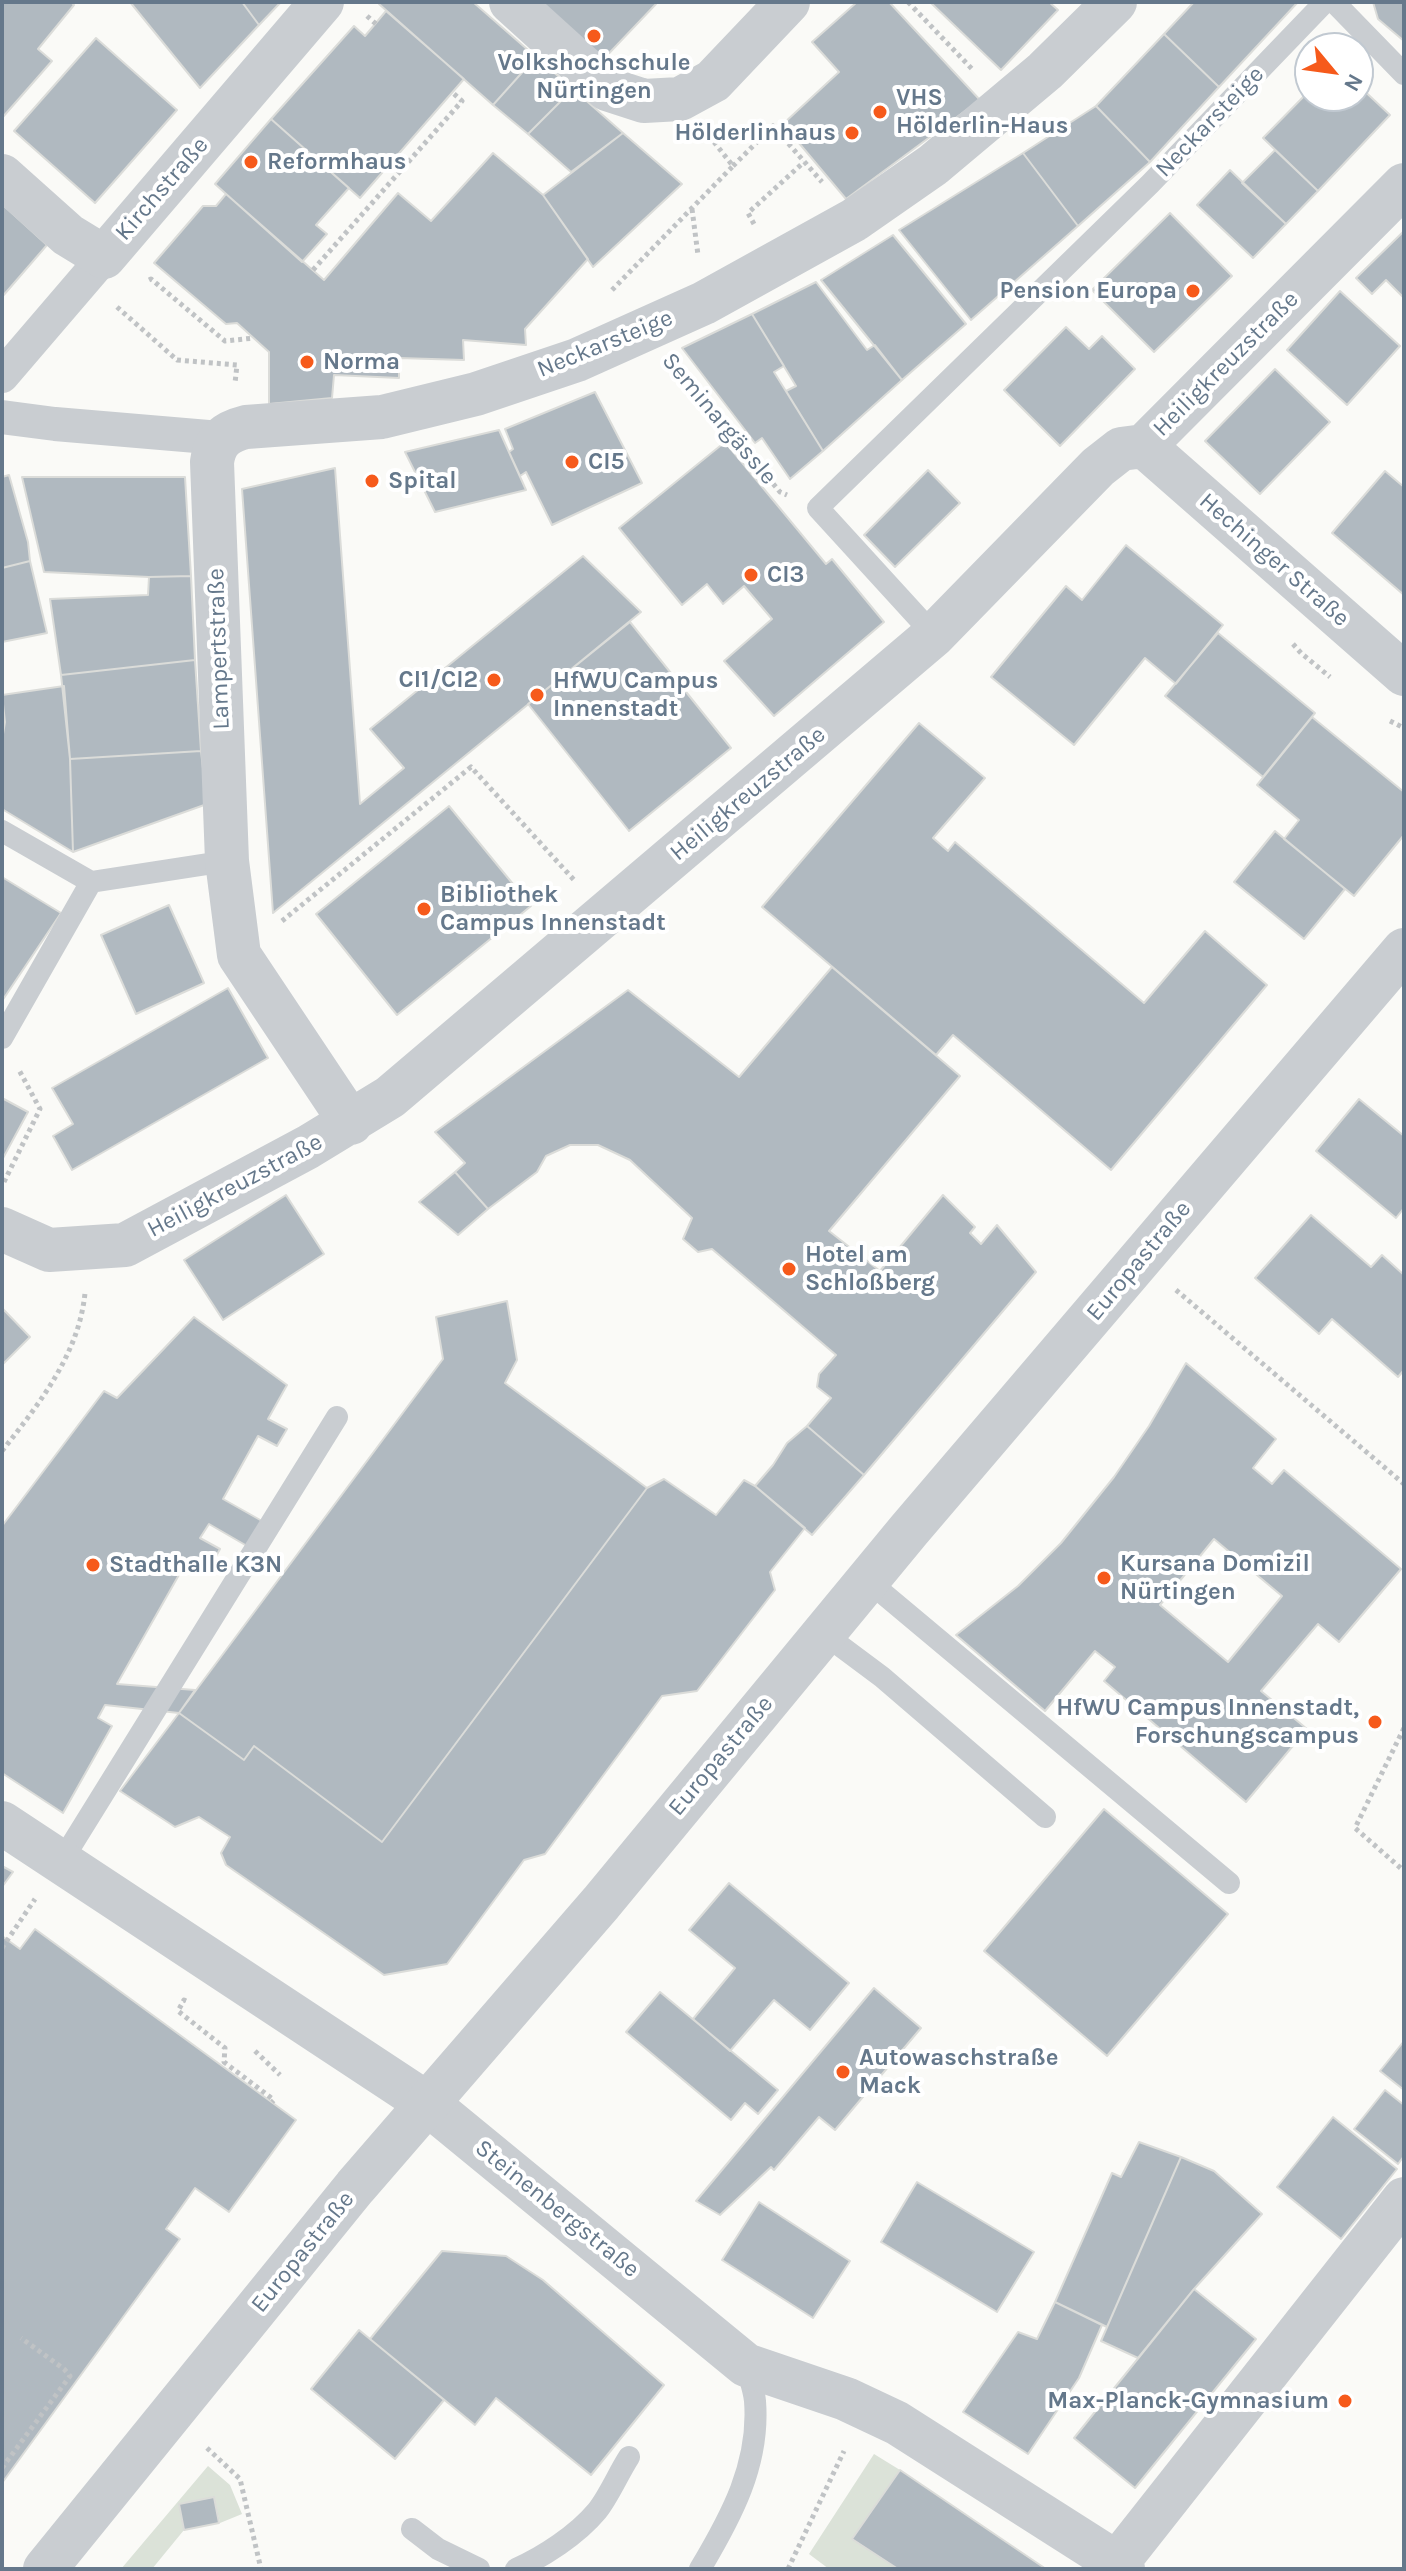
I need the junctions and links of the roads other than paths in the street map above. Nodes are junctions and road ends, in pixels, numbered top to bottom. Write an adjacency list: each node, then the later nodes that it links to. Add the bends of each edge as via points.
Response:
1 (322, 2): 10 (street, Kirchstraße)
2 (511, 2): 3 (street, via 607,89 644,101 680,99 713,81)
3 (788, 2)
4 (1115, 2): 13 (street, Neckarsteige, via 1006,105 933,165 854,220 704,303 577,360 476,394 382,417 246,427)
5 (1325, 2): 15 (lane, Neckarsteige, via 1150,184 818,508)
6 (1334, 2): 7 (lane)
7 (1404, 74)
8 (2, 176): 10 (street, via 68,235)
9 (1404, 185): 14 (street, Heiligkreuzstraße)
10 (104, 257): 11 (street, Kirchstraße)
11 (2, 376)
12 (2, 417): 13 (street, Neckarsteige)
13 (220, 438): 18 (street, Lampertstraße, via 212,462)
14 (1144, 446): 15 (street, Heiligkreuzstraße, via 1121,449 1098,467); 16 (street, Hechinger Straße)
15 (934, 635): 22 (street, Heiligkreuzstraße, via 390,1097)
16 (1404, 674)
17 (2, 831): 19 (lane)
18 (227, 861): 19 (lane); 22 (street, Lampertstraße, via 239,955)
19 (91, 882): 21 (lane)
20 (1404, 950): 25 (street, Europastraße)
21 (2, 1038)
22 (351, 1123): 23 (street, Heiligkreuzstraße, via 125,1245 49,1250)
23 (2, 1229)
24 (337, 1417): 29 (lane)
25 (867, 1580): 26 (street, Europastraße); 30 (lane)
26 (823, 1633): 27 (lane); 31 (street, Europastraße)
27 (1045, 1817)
28 (2, 1823): 29 (street, Steinenbergstraße)
29 (61, 1862): 31 (street, Steinenbergstraße)
30 (1229, 1883)
31 (428, 2104): 33 (street, Steinenbergstraße); 37 (street, Europastraße)
32 (1404, 2199): 36 (street)
33 (746, 2365): 36 (street, Steinenbergstraße, via 897,2423); 40 (lane, via 755,2398 752,2454 728,2522)
34 (629, 2457): 39 (lane, via 597,2511 537,2560)
35 (412, 2529): 38 (lane)
36 (1119, 2567)
37 (45, 2569)
38 (479, 2569)
39 (516, 2569)
40 (700, 2569)

